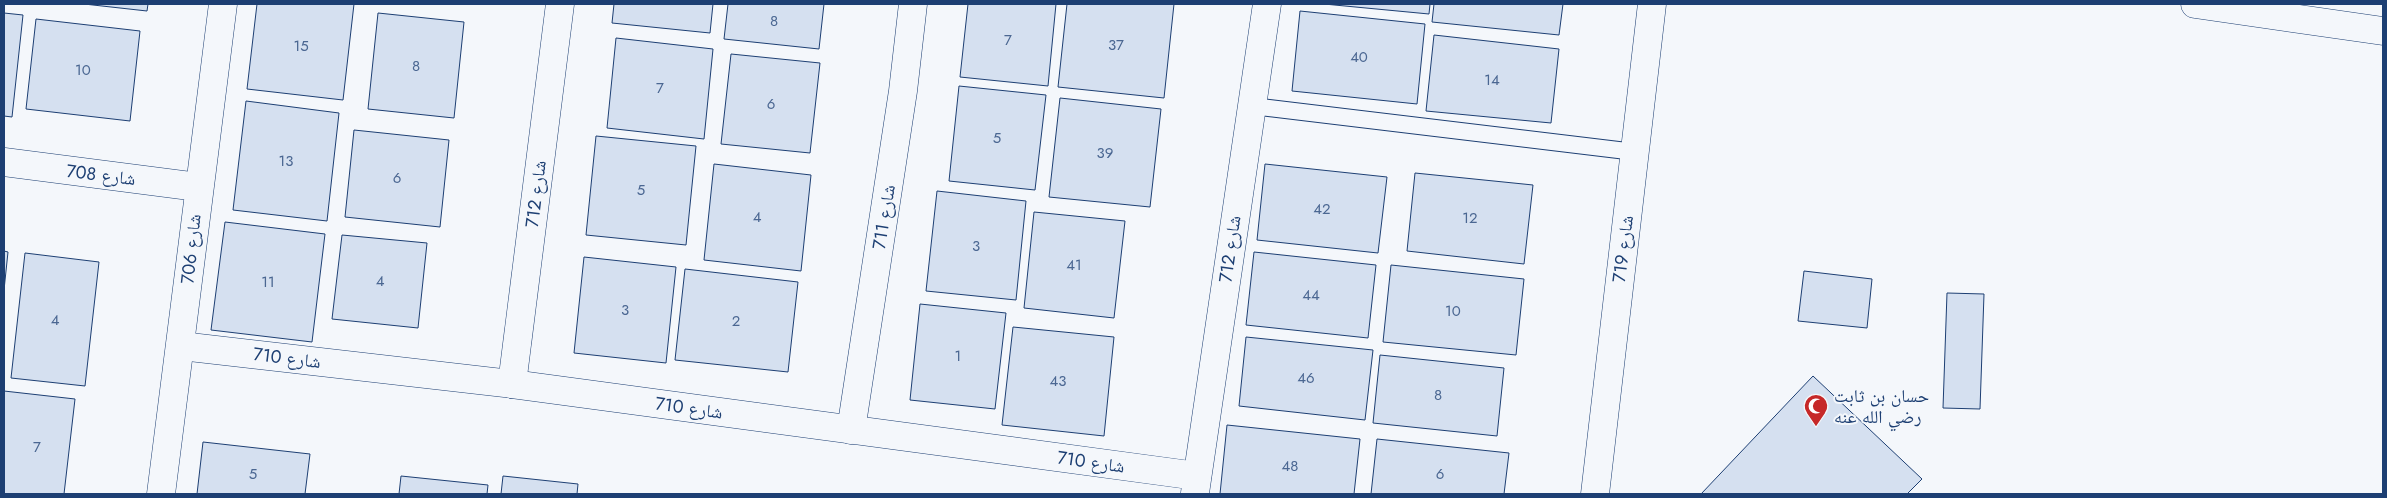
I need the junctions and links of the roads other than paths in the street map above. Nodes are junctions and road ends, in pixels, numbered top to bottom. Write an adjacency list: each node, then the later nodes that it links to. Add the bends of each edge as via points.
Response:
1 (222, 4): 12 (street, شارع 706)
2 (560, 4): 14 (street, شارع 712)
3 (913, 4): 15 (street, شارع 711)
4 (1267, 4): 9 (street, شارع 712)
5 (1652, 4): 10 (street, شارع 719)
6 (2195, 4): 7 (street)
7 (2348, 15): 8 (street)
8 (2383, 31)
9 (1252, 106): 10 (lane); 16 (street, شارع 712)
10 (1634, 152): 18 (street, شارع 719)
11 (4, 162): 12 (street, شارع 708)
12 (198, 187): 13 (street, شارع 706)
13 (181, 346): 14 (street, شارع 710); 17 (street, شارع 706)
14 (512, 384): 15 (street, شارع 710)
15 (852, 430): 16 (street, شارع 710)
16 (1196, 485)
17 (161, 494)
18 (1595, 494)

